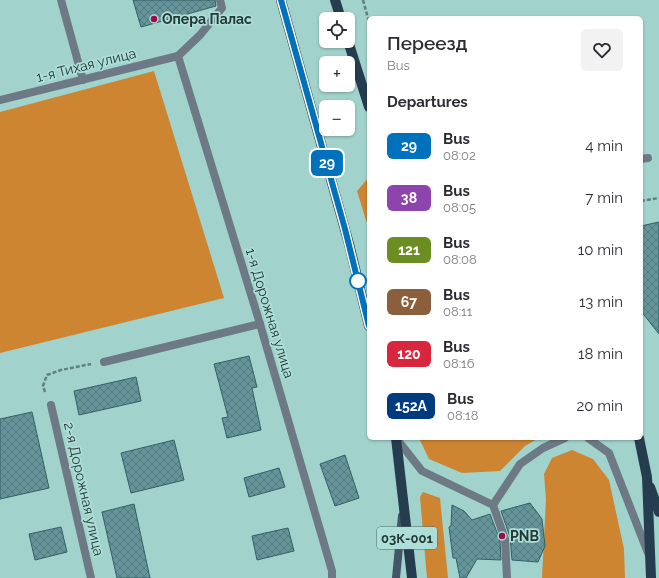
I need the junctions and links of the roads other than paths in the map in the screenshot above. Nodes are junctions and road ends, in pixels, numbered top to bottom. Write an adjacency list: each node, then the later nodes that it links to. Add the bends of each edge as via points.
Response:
1 (62, 0): 8 (street)
2 (220, 0): 7 (street, via 222,8 200,35)
3 (281, 0): 11 (main road)
4 (335, 0): 5 (main road)
5 (339, 12)
6 (350, 48): 10 (main road)
7 (178, 56): 8 (street, 1-я Тихая улица); 12 (street, 1-я Дорожная улица)
8 (82, 80): 9 (street, 1-я Тихая улица)
9 (0, 100)
10 (367, 102)
11 (367, 318)
12 (260, 324): 13 (street); 26 (street, 1-я Дорожная улица, via 332,570)
13 (104, 362)
14 (51, 405): 25 (street, 2-я Дорожная улица)
15 (396, 440): 21 (main road, 03К-001)
16 (398, 440): 22 (street, via 422,471)
17 (561, 440): 22 (street, via 543,448 520,464)
18 (591, 440): 24 (street, via 609,454)
19 (639, 440): 20 (main road)
20 (647, 476): 23 (main road); 24 (main road)
21 (403, 499): 27 (street, 03К-001); 28 (main road, 03К-001)
22 (493, 505): 29 (street, via 505,539)
23 (659, 512)
24 (650, 557): 30 (main road)
25 (91, 578)
26 (332, 578)
27 (396, 578)
28 (412, 578)
29 (507, 578)
30 (651, 578)

